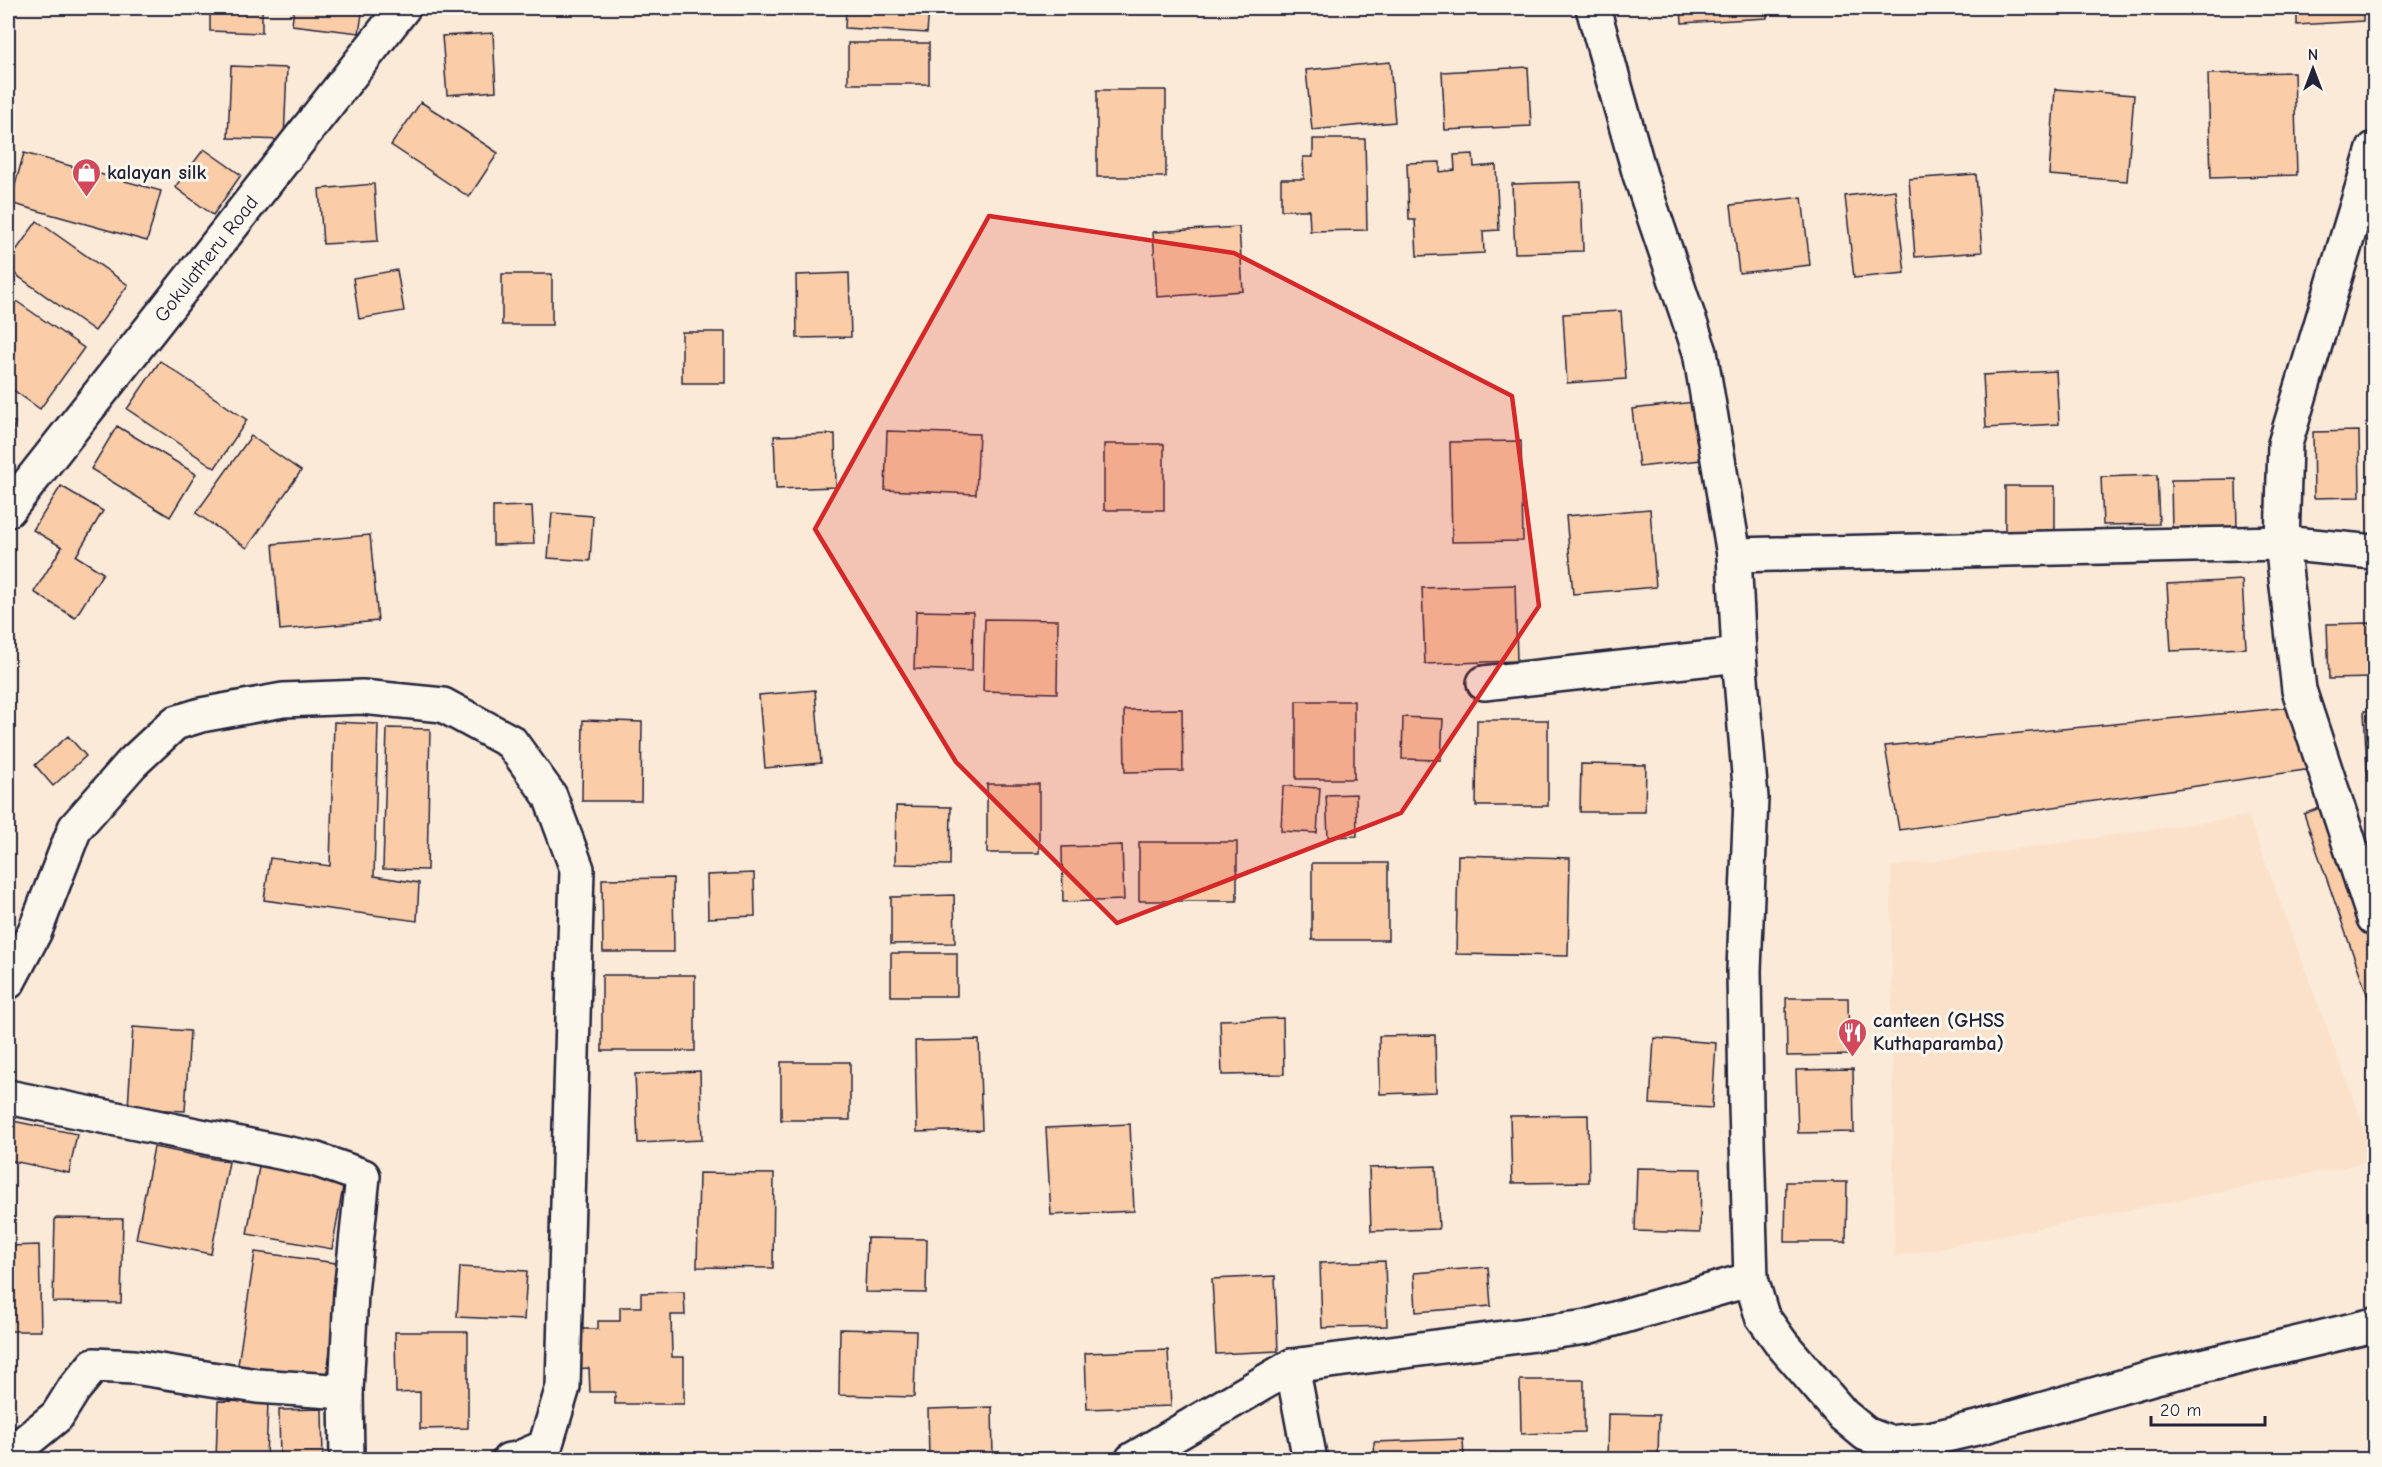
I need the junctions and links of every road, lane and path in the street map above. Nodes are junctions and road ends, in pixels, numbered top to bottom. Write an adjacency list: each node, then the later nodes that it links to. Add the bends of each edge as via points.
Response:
1 (403, 8): 4 (street, Gokulatheru Road)
2 (1593, 8): 7 (street, via 1640,175 1700,352)
3 (2373, 158): 5 (street, via 2285,444)
4 (8, 510)
5 (2282, 543): 6 (street); 7 (street); 10 (street, via 2299,690)
6 (2374, 552)
7 (1734, 555): 8 (street)
8 (1739, 656): 9 (street); 13 (street, via 1751,798 1744,970)
9 (1484, 683)
10 (2374, 918)
11 (8, 982): 20 (street, via 35,932 75,828 132,763 175,723 283,700 362,697 443,705 511,742 550,796 577,869 563,1387 545,1447)
12 (8, 1097): 16 (street, via 314,1159 363,1176)
13 (1751, 1279): 15 (street, via 1587,1327); 18 (street, via 1762,1316 1782,1344 1843,1415)
14 (2374, 1325): 18 (street, via 2156,1377)
15 (1292, 1366): 21 (street); 22 (street)
16 (346, 1392): 17 (street, via 257,1386 134,1367 94,1365 57,1416 24,1443); 19 (street)
17 (8, 1449)
18 (1892, 1451)
19 (347, 1460)
20 (509, 1460)
21 (1132, 1460)
22 (1310, 1460)

